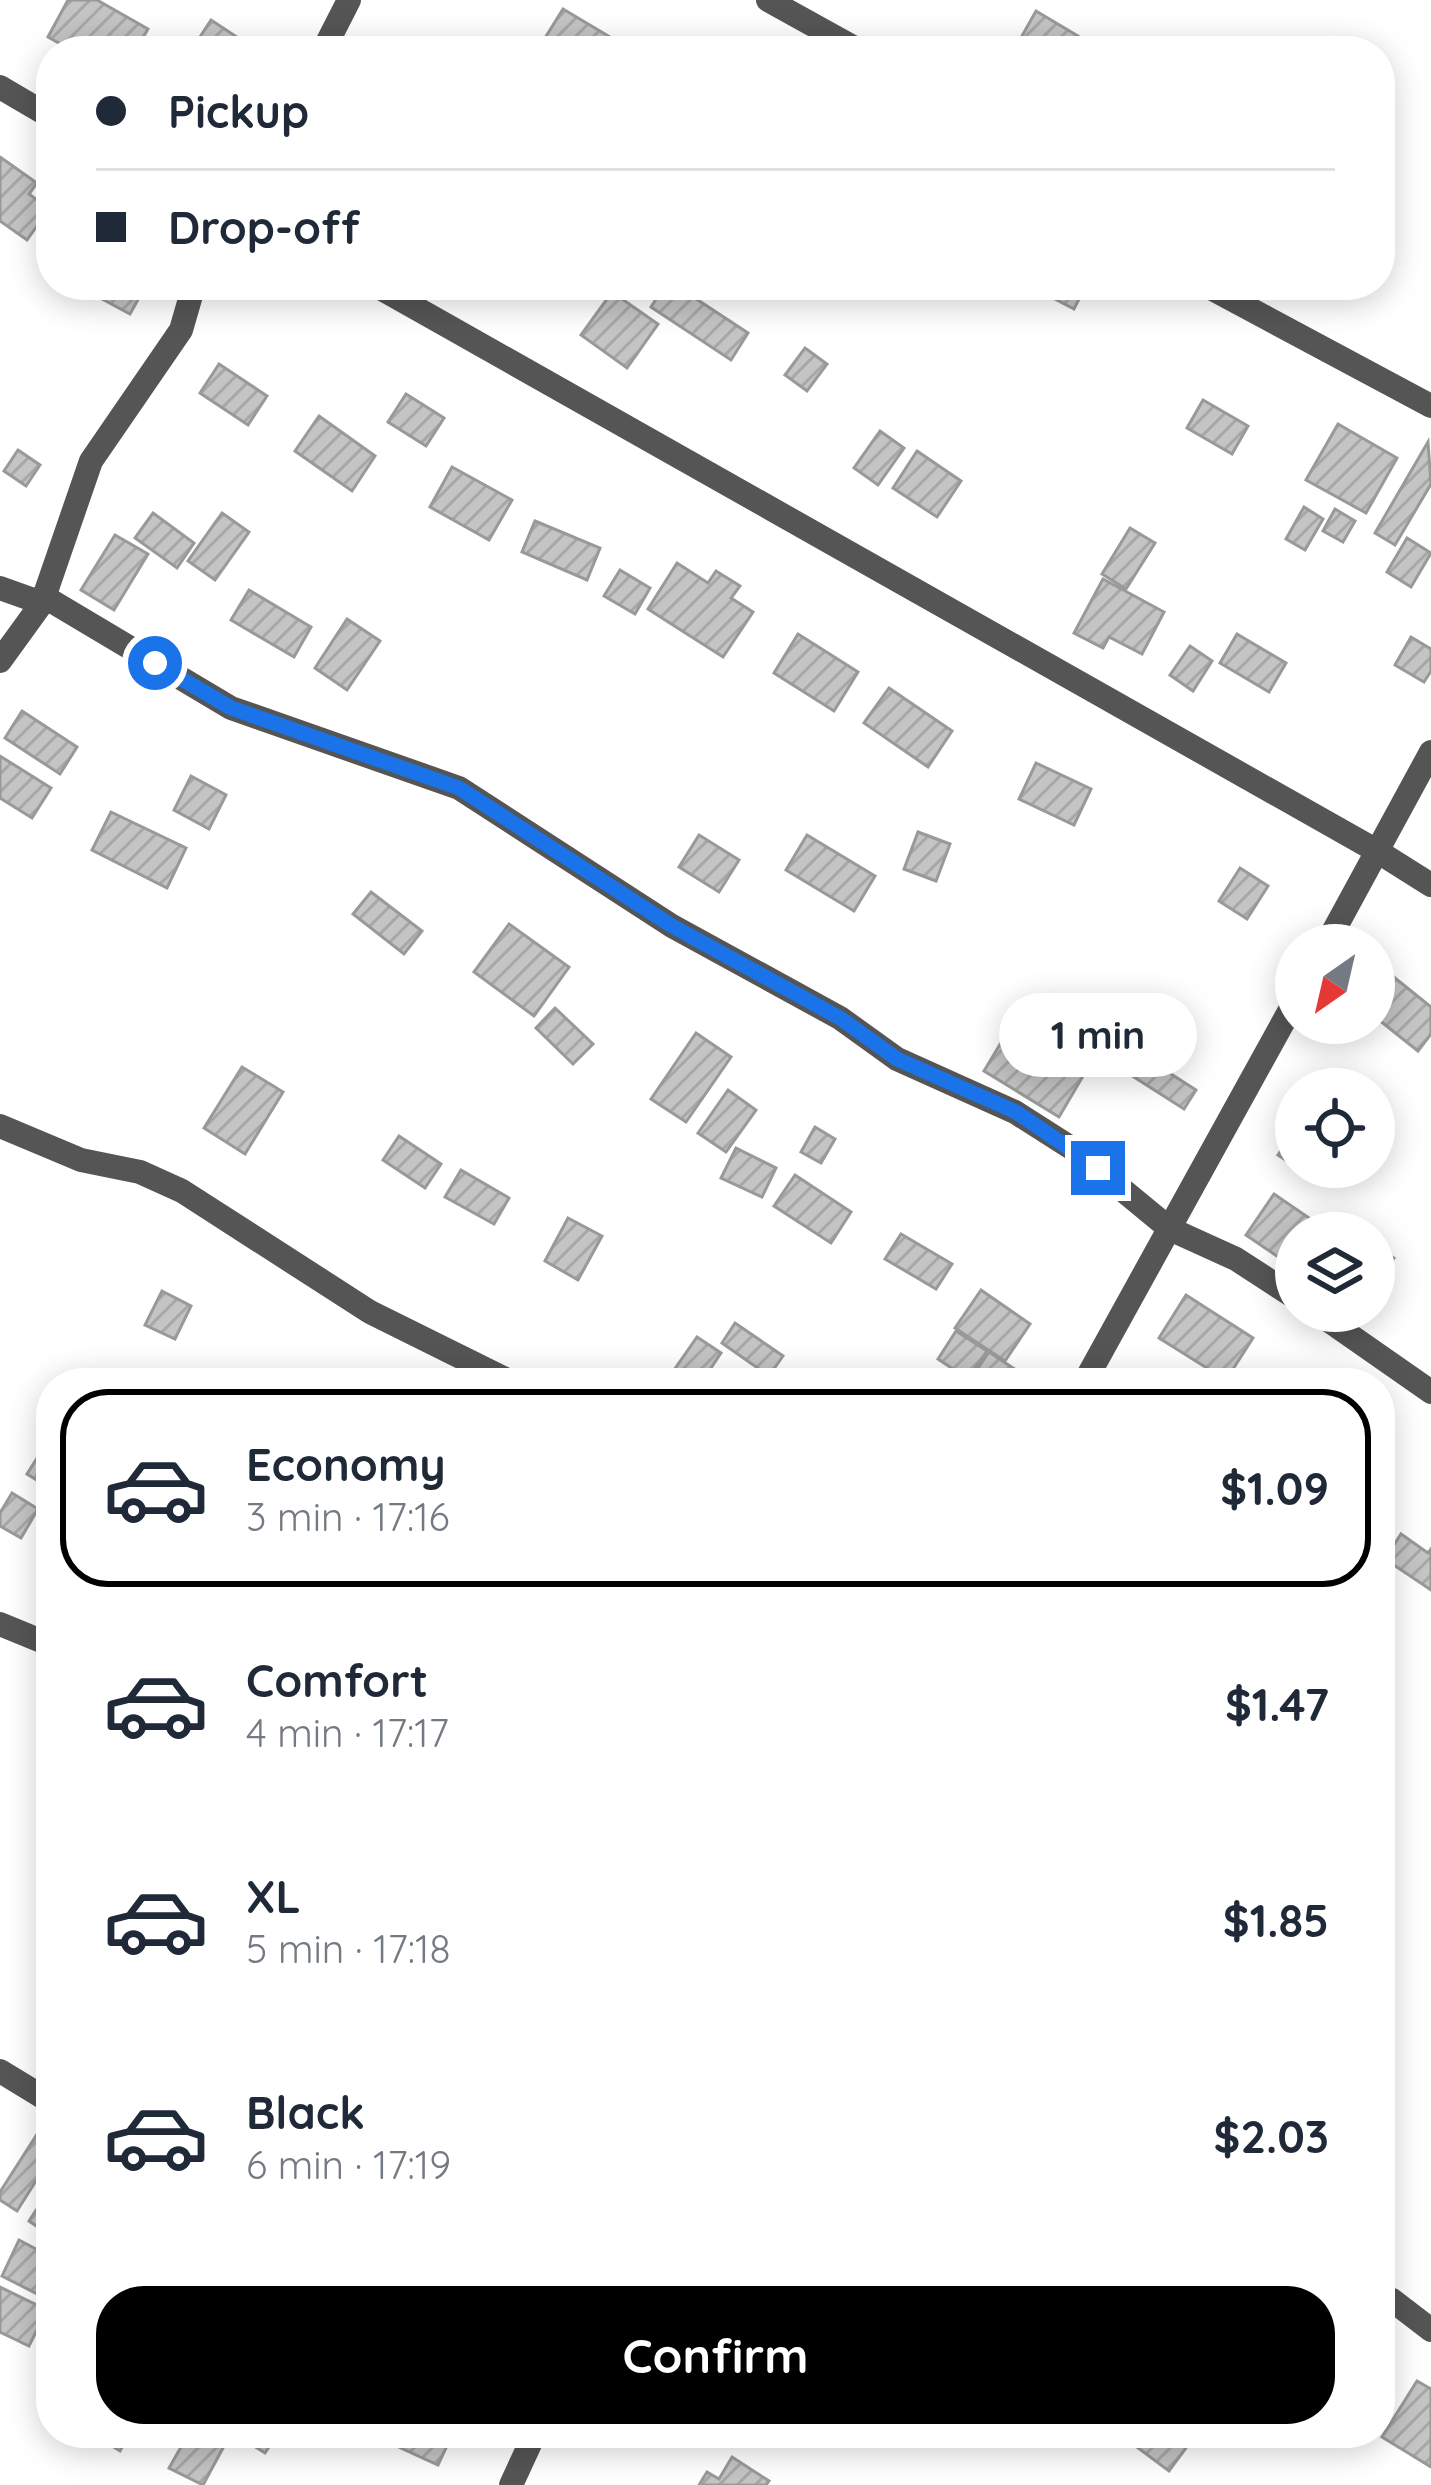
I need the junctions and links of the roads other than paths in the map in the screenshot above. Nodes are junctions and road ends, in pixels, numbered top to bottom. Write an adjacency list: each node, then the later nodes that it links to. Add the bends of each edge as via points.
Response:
1 (349, 0): 3 (street)
2 (768, 0): 4 (street)
3 (331, 36)
4 (833, 36)
5 (0, 87): 6 (street)
6 (36, 108)
7 (190, 300): 12 (street, via 182,330 91,461)
8 (402, 300): 15 (street)
9 (1233, 300): 10 (street)
10 (1431, 406)
11 (0, 588): 12 (street)
12 (42, 599): 13 (street); 20 (street, via 231,708 459,788 897,1059 1016,1112)
13 (0, 661)
14 (1431, 752): 15 (street)
15 (1377, 851): 16 (street); 17 (street)
16 (1431, 885)
17 (1337, 924)
18 (1275, 1037): 20 (street)
19 (0, 1126): 23 (street, via 182,1191 370,1312)
20 (1170, 1229): 21 (street); 24 (street)
21 (1275, 1284)
22 (1345, 1332): 25 (street)
23 (483, 1368)
24 (1092, 1368)
25 (1431, 1392)
26 (0, 1624): 27 (street)
27 (36, 1639)
28 (0, 2071): 29 (street)
29 (36, 2093)
30 (1395, 2302): 31 (street)
31 (1431, 2330)
32 (529, 2448): 33 (street)
33 (511, 2485)

